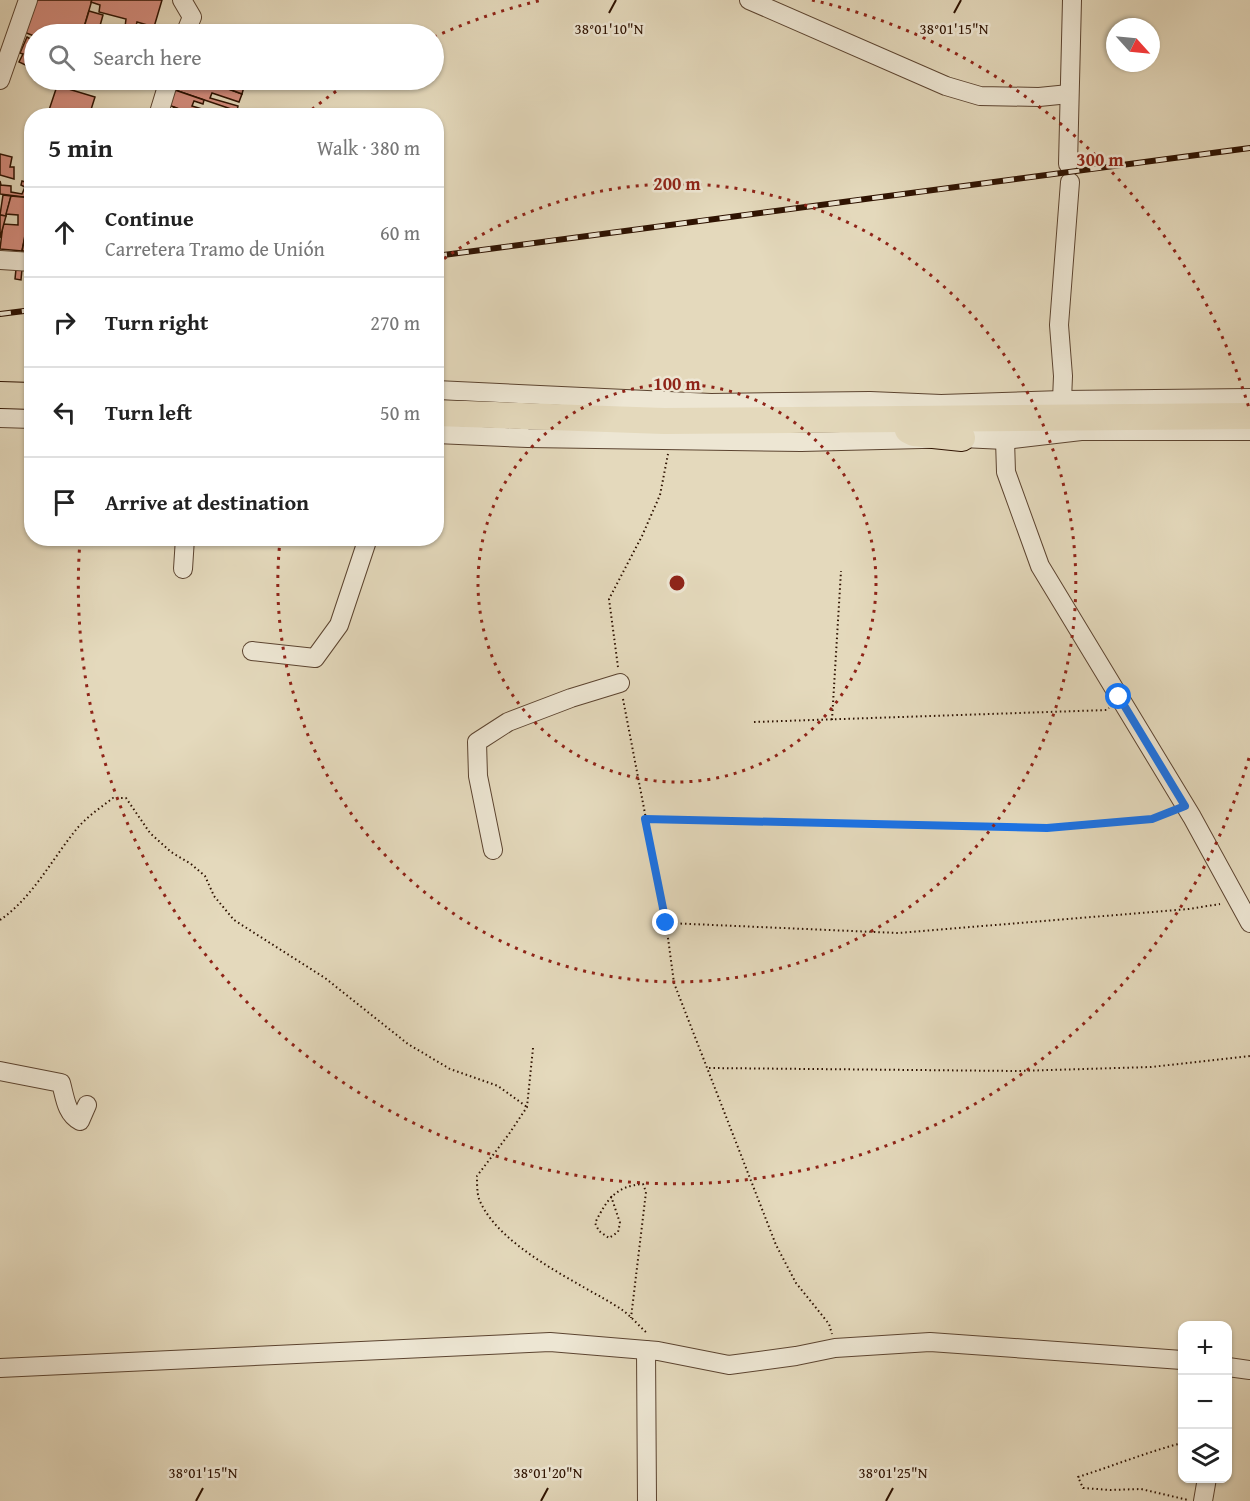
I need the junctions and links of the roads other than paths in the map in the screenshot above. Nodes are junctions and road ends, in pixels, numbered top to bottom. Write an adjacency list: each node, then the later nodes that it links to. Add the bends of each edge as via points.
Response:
1 (28, 0): 6 (street)
2 (182, 0): 5 (street, via 192,17)
3 (749, 0): 8 (street, via 946,86 980,96)
4 (1072, 0): 8 (street)
5 (190, 24)
6 (0, 80)
7 (166, 90): 9 (street)
8 (1069, 94): 16 (street, via 1069,173 1059,325)
9 (160, 108)
10 (0, 260): 11 (street)
11 (24, 262)
12 (444, 390): 16 (street, via 711,403)
13 (0, 395): 14 (highway)
14 (24, 396)
15 (1250, 398): 16 (street)
16 (1062, 400)
17 (444, 413): 20 (highway, via 664,421)
18 (1250, 416): 20 (highway)
19 (0, 418): 21 (street)
20 (886, 418): 24 (highway, via 914,433)
21 (24, 419)
22 (1250, 431): 25 (street, via 1081,431)
23 (444, 434): 24 (street, via 801,442)
24 (962, 438): 25 (street)
25 (1005, 440): 32 (street, via 1006,472 1040,566)
26 (184, 546): 28 (street)
27 (365, 546): 29 (street, via 339,625 315,658)
28 (183, 569)
29 (252, 651)
30 (620, 683): 31 (street, via 508,723 477,742 478,776)
31 (493, 850)
32 (1250, 922)
33 (0, 1071): 34 (street, via 61,1083 67,1105 80,1121)
34 (87, 1105)
35 (646, 1350): 36 (street, via 729,1365 836,1348 930,1342); 37 (street, via 550,1342); 41 (street)
36 (1178, 1360)
37 (0, 1368)
38 (1232, 1368): 39 (street)
39 (1250, 1370)
40 (1206, 1483): 42 (street)
41 (647, 1501)
42 (1203, 1501)

